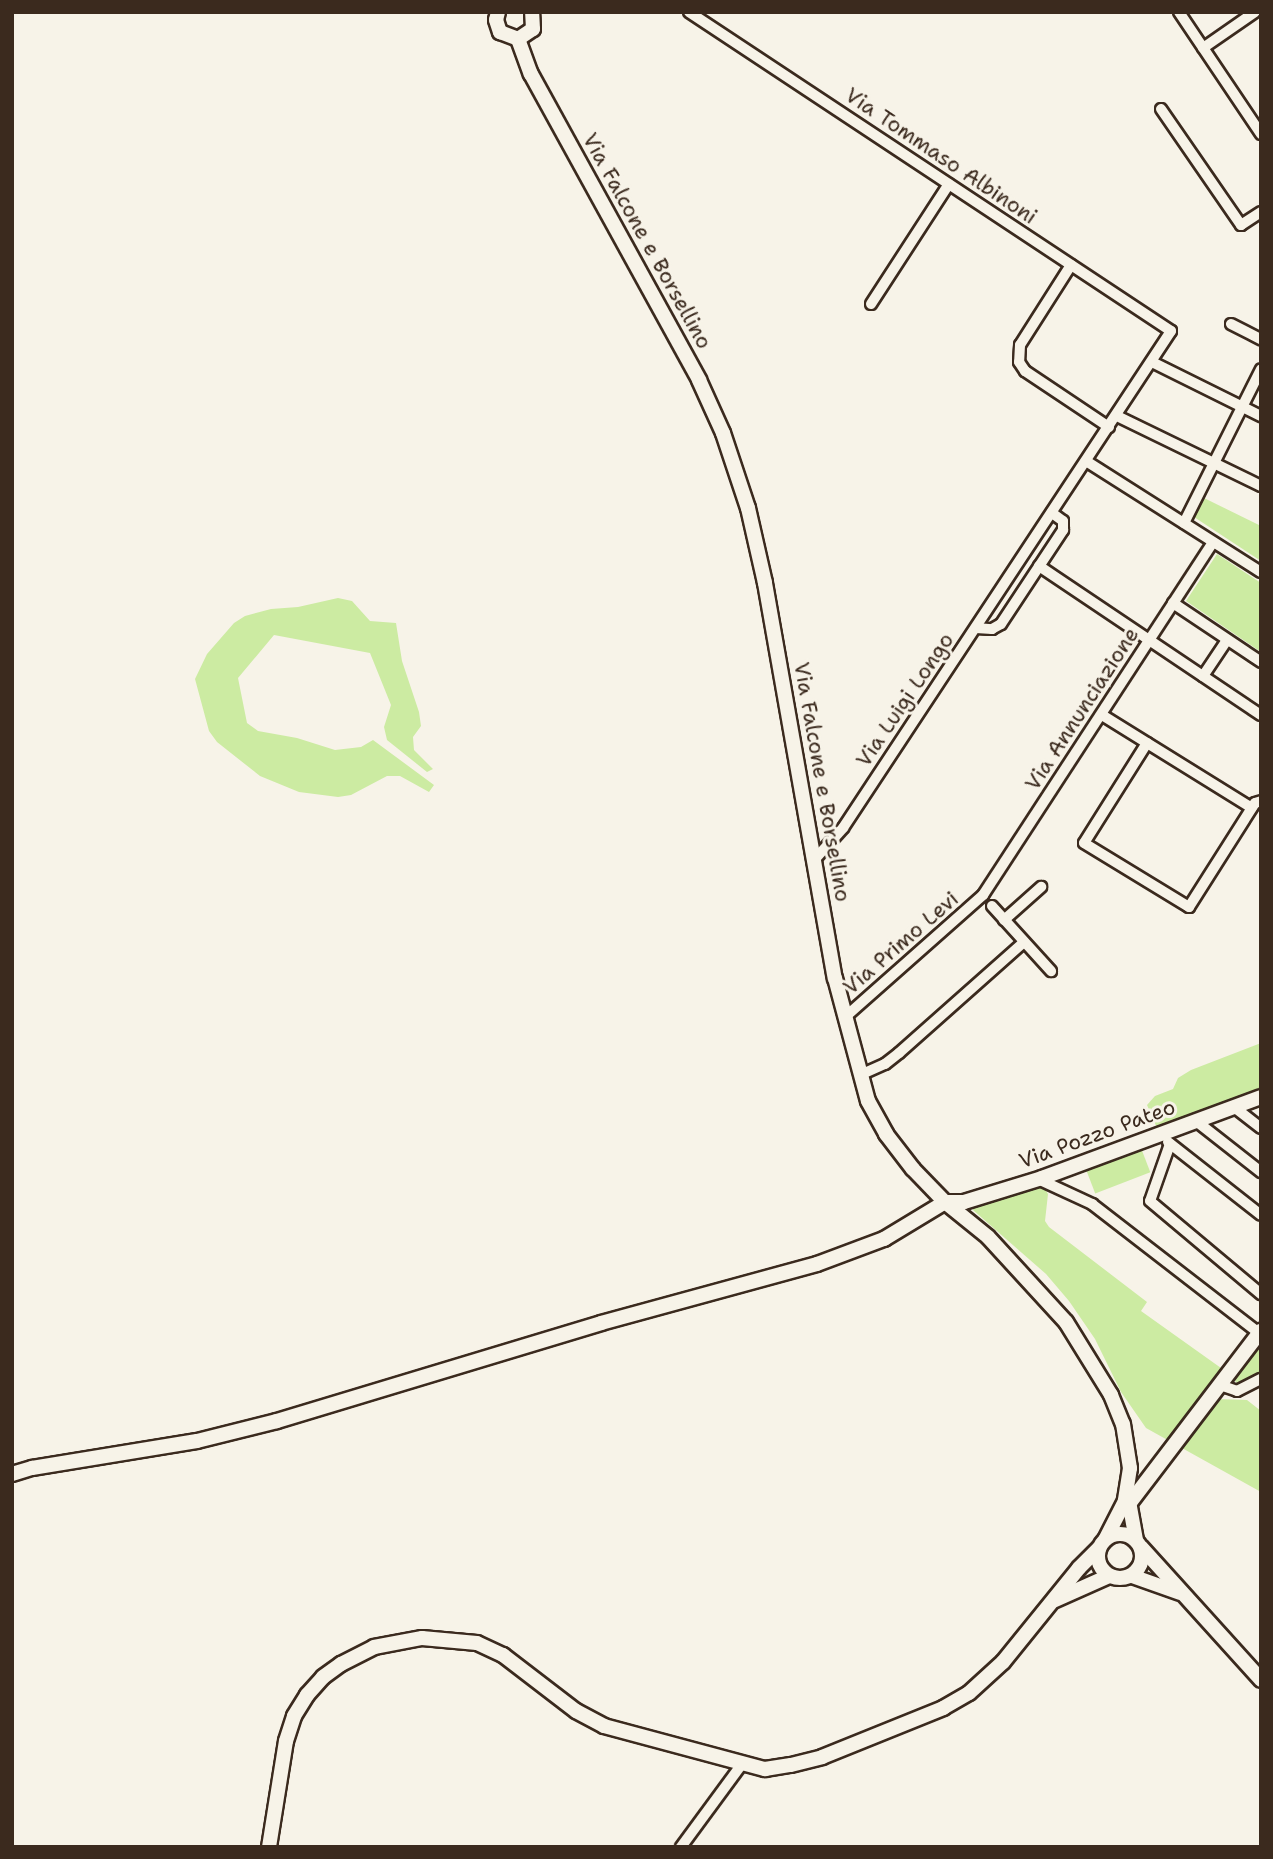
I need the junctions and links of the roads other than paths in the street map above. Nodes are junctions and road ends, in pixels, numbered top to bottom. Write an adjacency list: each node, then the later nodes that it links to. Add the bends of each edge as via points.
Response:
1 (498, 12): 6 (street, via 500,32)
2 (533, 12): 6 (street, via 533,29)
3 (689, 12): 10 (street, Via Tommaso Albinoni)
4 (1180, 12): 7 (street)
5 (1255, 12): 7 (street)
6 (518, 39): 42 (street, Via Falcone e Borsellino, via 531,74 699,380 723,433 748,508 765,583)
7 (1203, 48): 9 (street)
8 (1161, 109): 11 (street, via 1241,225)
9 (1261, 134)
10 (949, 184): 12 (street, Via Tommaso Albinoni); 13 (street)
11 (1261, 212)
12 (1071, 265): 15 (street, Via Tommaso Albinoni); 22 (street, via 1020,345 1019,362 1025,371)
13 (871, 304)
14 (1231, 324): 16 (street)
15 (1171, 331): 17 (street, Via Luigi Longo)
16 (1261, 340)
17 (1152, 362): 19 (street); 20 (street, Via Luigi Longo)
18 (1261, 369): 19 (street)
19 (1242, 407): 21 (street); 24 (street)
20 (1117, 416): 22 (street, Via Luigi Longo); 24 (street)
21 (1261, 416)
22 (1109, 427): 23 (street, Via Luigi Longo)
23 (1086, 461): 26 (street, Via Luigi Longo); 27 (street)
24 (1214, 463): 25 (street); 27 (street)
25 (1261, 486)
26 (1052, 513): 29 (street, Via Luigi Longo, via 1064,526); 32 (street, Via Luigi Longo)
27 (1184, 523): 28 (street)
28 (1213, 542): 30 (street); 31 (street, Via Annunciazione)
29 (1039, 566): 32 (street, Via Luigi Longo, via 1001,624 992,629); 33 (street)
30 (1261, 572)
31 (1173, 603): 33 (street, Via Annunciazione); 34 (street)
32 (976, 628): 42 (street, Via Luigi Longo, via 843,828)
33 (1149, 640): 36 (street); 37 (street, Via Annunciazione)
34 (1227, 640): 35 (street); 36 (street)
35 (1261, 662)
36 (1203, 676): 38 (street)
37 (1102, 715): 39 (street); 44 (street, Via Annunciazione)
38 (1261, 715)
39 (1147, 743): 41 (street); 41 (street, via 1084,843 1188,907)
40 (1261, 801): 41 (street)
41 (1252, 808)
42 (815, 859): 49 (street, Via Falcone e Borsellino)
43 (1041, 887): 46 (street)
44 (983, 895): 49 (street, Via Primo Levi)
45 (992, 906): 46 (street)
46 (1004, 920): 47 (street)
47 (1024, 942): 48 (street); 50 (street, via 900,1053)
48 (1051, 971)
49 (844, 1018): 50 (street, Via Falcone e Borsellino)
50 (860, 1075): 58 (street, Via Falcone e Borsellino, via 886,1134)
51 (1261, 1097): 52 (street, Via Pozzo Pateo)
52 (1234, 1107): 53 (street, Via Pozzo Pateo); 54 (street)
53 (1196, 1121): 55 (street, Via Pozzo Pateo); 56 (street)
54 (1258, 1123)
55 (1165, 1139): 57 (street, Via Pozzo Pateo); 59 (street); 60 (street, via 1150,1201)
56 (1261, 1172)
57 (1038, 1179): 58 (street, Via Pozzo Pateo, via 964,1202); 61 (street, via 1098,1208)
58 (945, 1202): 64 (street, via 884,1239 817,1264 601,1323 277,1421 197,1441); 65 (street, Via Falcone e Borsellino, via 988,1237 1033,1285 1066,1322 1095,1366 1123,1424 1130,1468)
59 (1261, 1215)
60 (1261, 1294)
61 (1260, 1332): 63 (street)
62 (1261, 1379): 63 (street, via 1237,1391)
63 (1220, 1385): 65 (street)
64 (12, 1474)
65 (1128, 1498): 66 (street, Via Falcone e Borsellino); 67 (street, Via Falcone e Borsellino)
66 (1102, 1543): 67 (street, via 1125,1534); 68 (street, via 1100,1567); 71 (street, Via Falcone e Borsellino)
67 (1138, 1543): 69 (street, via 1140,1566); 70 (street)
68 (1110, 1576): 69 (street); 71 (street)
69 (1132, 1576): 70 (street)
70 (1183, 1594): 72 (street)
71 (1054, 1600): 73 (street, Via Falcone e Borsellino, via 1003,1662 969,1693 943,1708 791,1765 765,1769)
72 (1261, 1680)
73 (742, 1764): 74 (street, Via Falcone e Borsellino, via 604,1726 576,1711 503,1655 477,1643 422,1637 374,1647 341,1664 306,1695 285,1741); 75 (street)
74 (269, 1847)
75 (681, 1847)

